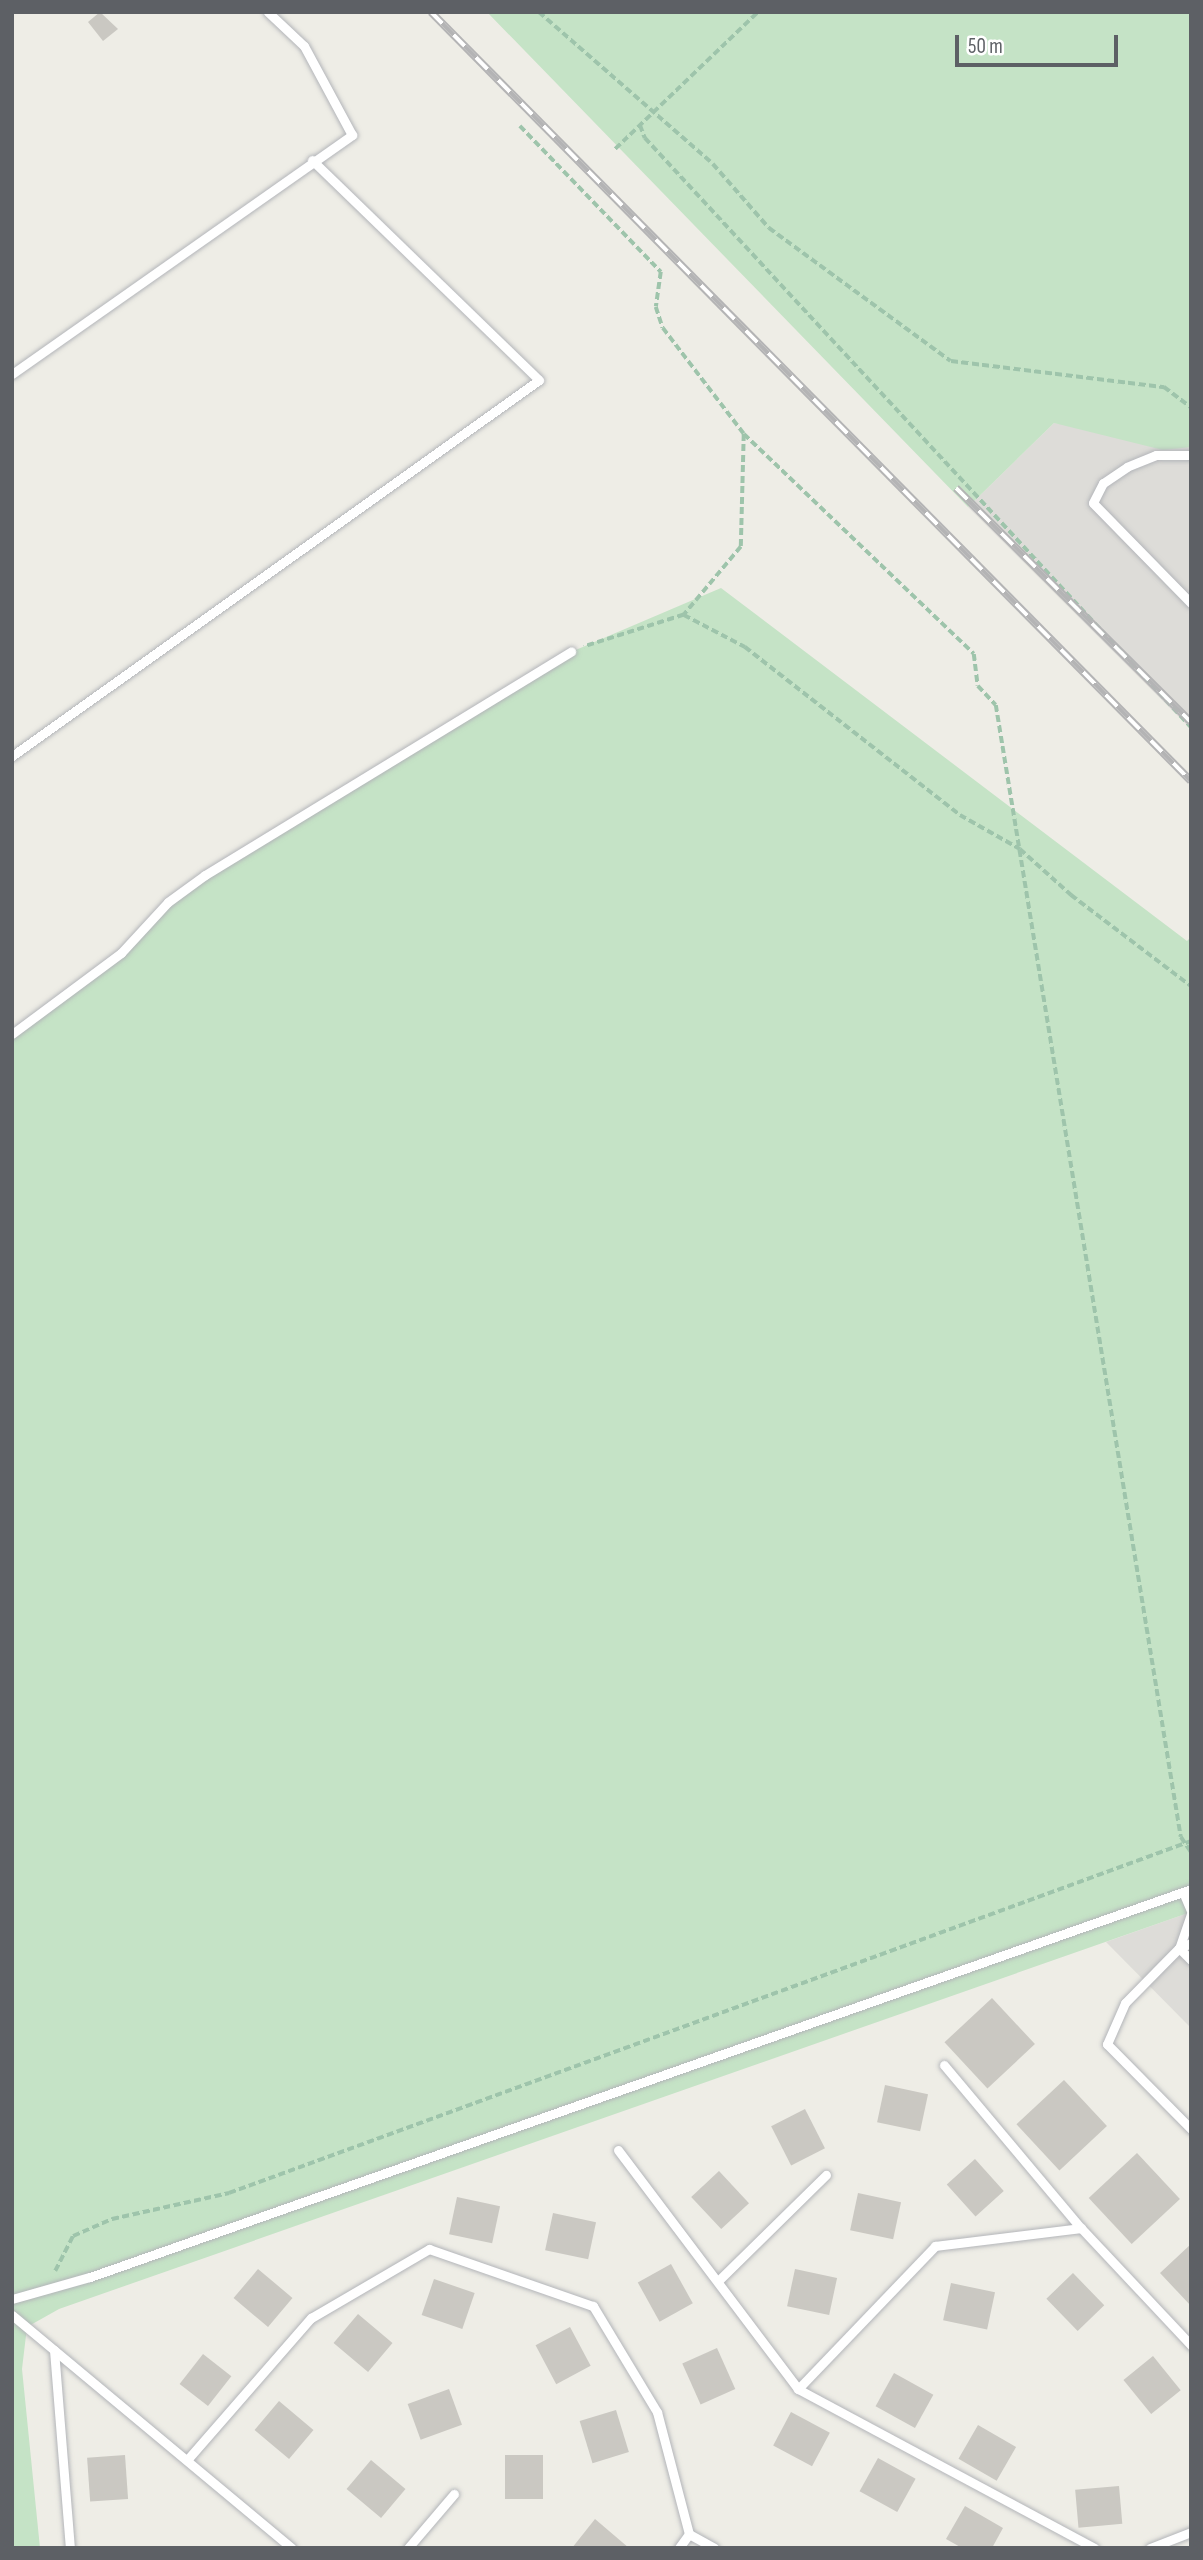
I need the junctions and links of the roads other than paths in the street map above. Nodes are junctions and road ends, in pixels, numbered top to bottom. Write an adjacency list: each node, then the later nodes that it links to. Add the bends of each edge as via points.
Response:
1 (268, 12): 2 (lane, via 304,46 352,135)
2 (312, 160): 3 (lane); 7 (lane, via 539,380)
3 (12, 374)
4 (1191, 455): 5 (lane, via 1156,455 1127,467 1103,483 1093,503)
5 (1191, 603)
6 (571, 652): 8 (lane, via 205,875 168,902 121,953)
7 (12, 756)
8 (12, 1034)
9 (1187, 1890): 10 (lane); 20 (lane, via 44,2291)
10 (1191, 1912): 12 (lane)
11 (1191, 1943): 12 (lane)
12 (1179, 1948): 13 (lane); 15 (lane, via 1125,2003 1107,2044)
13 (1191, 1960)
14 (944, 2065): 18 (lane)
15 (1191, 2129)
16 (618, 2150): 19 (lane)
17 (826, 2175): 19 (lane)
18 (1081, 2228): 22 (lane); 24 (lane, via 935,2246)
19 (719, 2280): 24 (lane)
20 (12, 2298)
21 (12, 2315): 23 (lane)
22 (1191, 2345)
23 (54, 2350): 25 (lane); 29 (lane)
24 (798, 2389): 34 (lane)
25 (187, 2460): 28 (lane, via 312,2318 429,2249 593,2306 657,2412); 30 (lane)
26 (454, 2494): 31 (lane)
27 (1191, 2532): 35 (lane)
28 (690, 2534): 32 (lane); 33 (lane)
29 (70, 2548)
30 (292, 2548)
31 (408, 2548)
32 (679, 2548)
33 (714, 2548)
34 (1094, 2548)
35 (1150, 2548)

